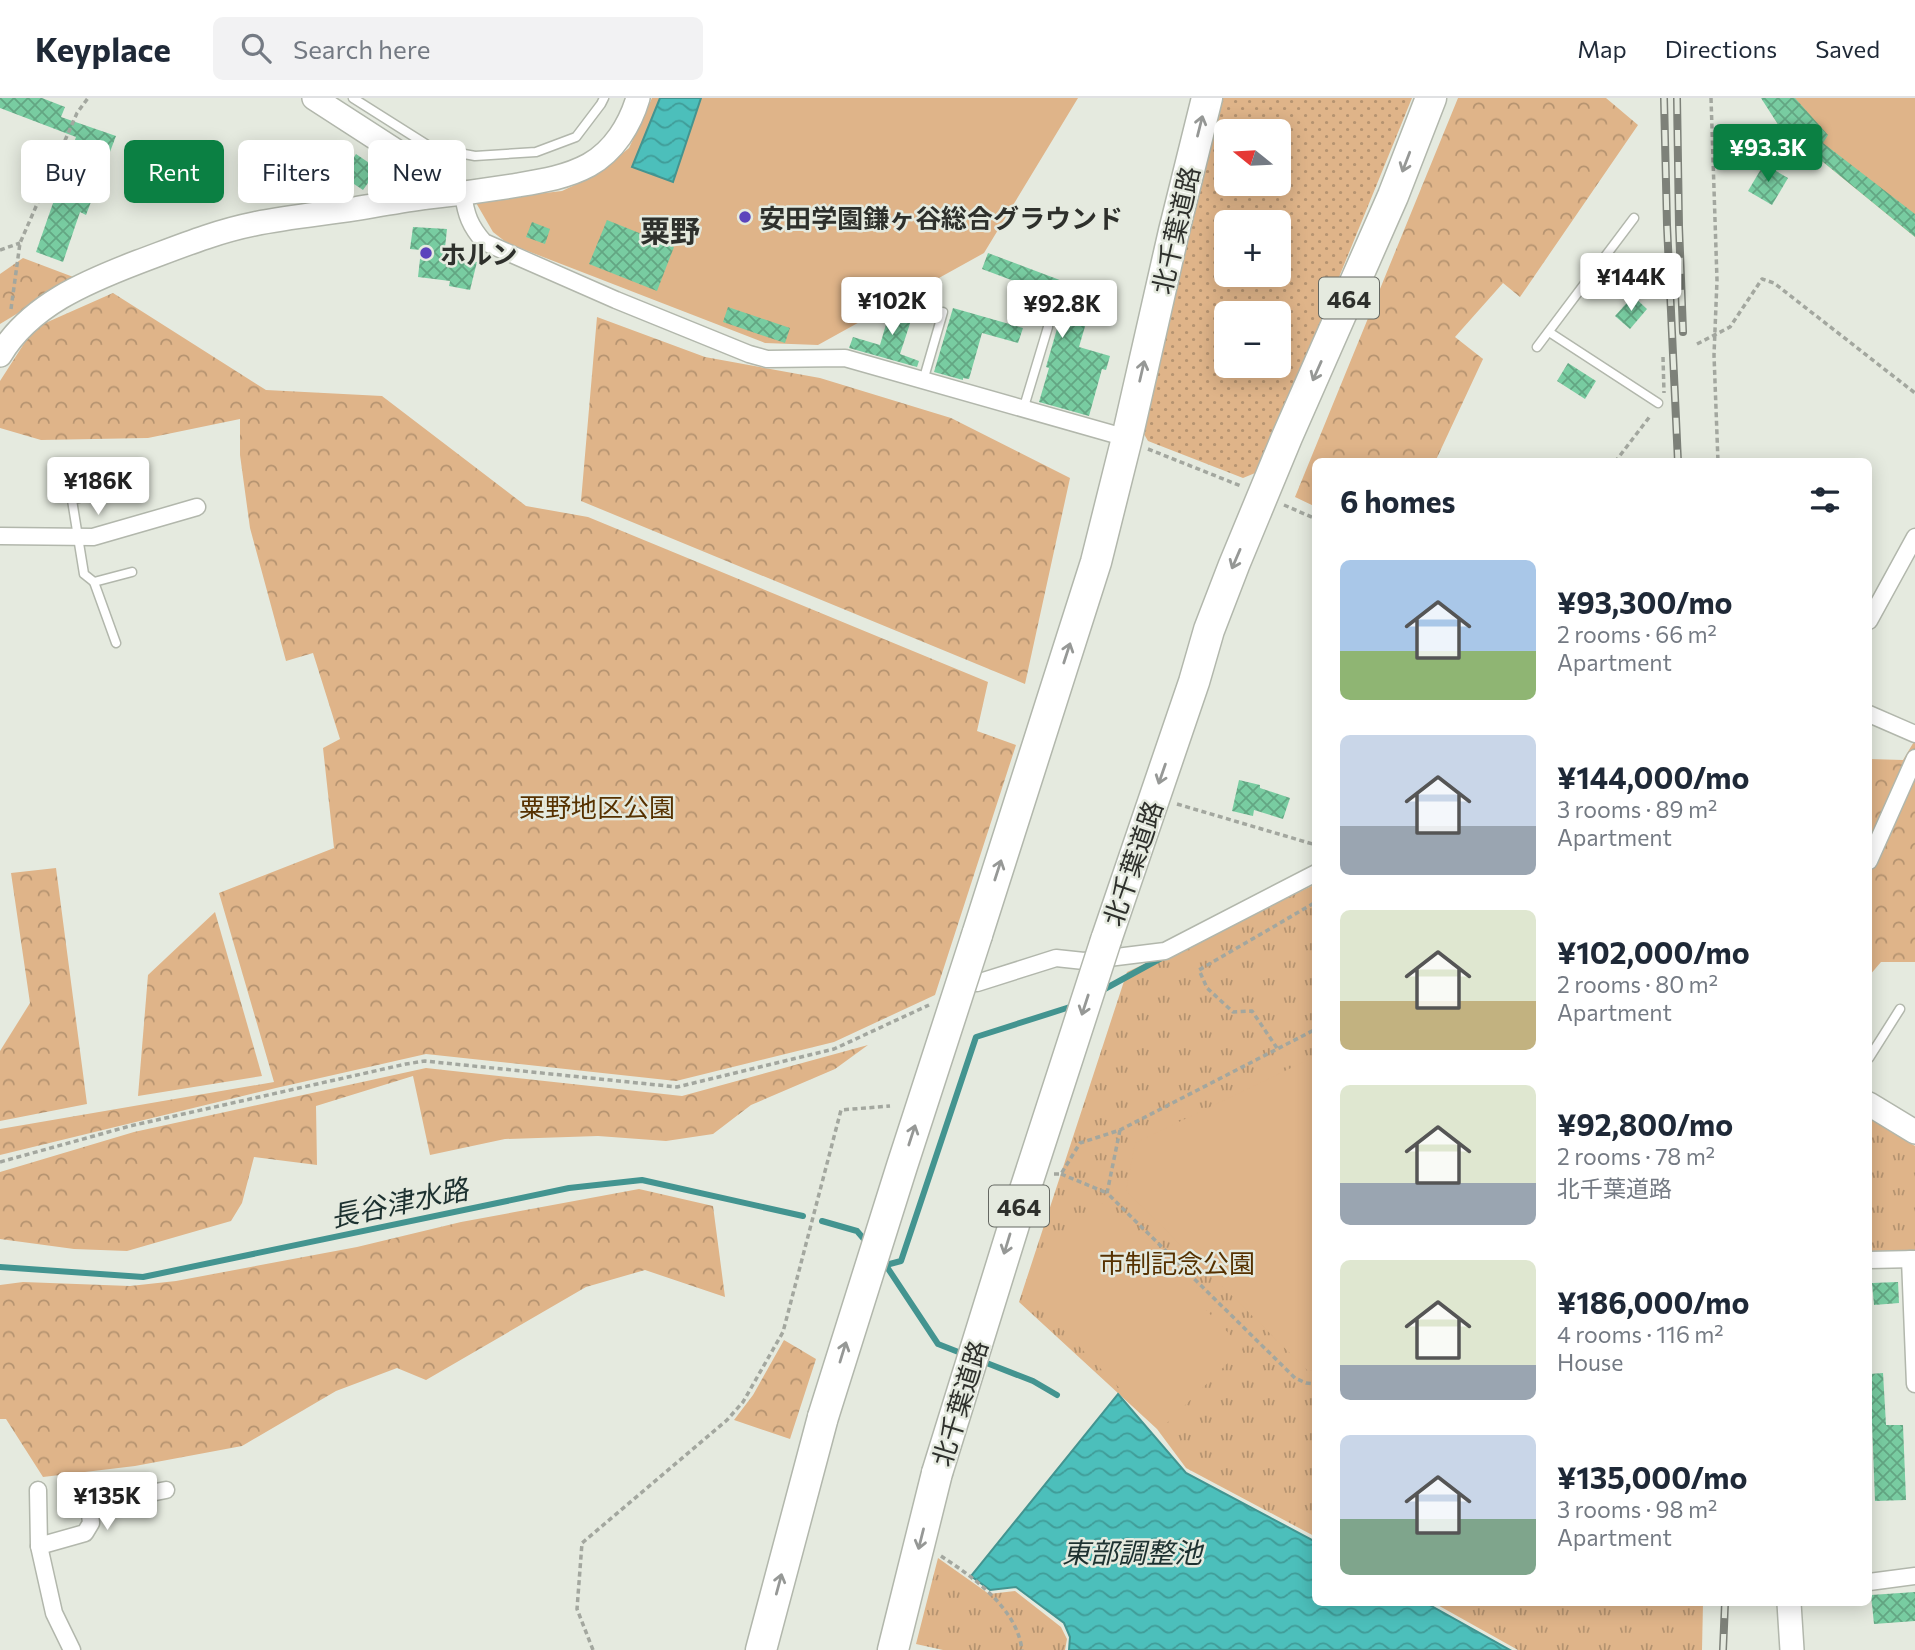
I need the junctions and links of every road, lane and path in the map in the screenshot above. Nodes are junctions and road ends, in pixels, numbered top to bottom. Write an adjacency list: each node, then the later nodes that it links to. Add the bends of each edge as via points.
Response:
1 (88, 98): 14 (path)
2 (314, 98): 9 (street)
3 (353, 98): 4 (lane, via 432,148 475,156 536,152 576,137)
4 (604, 98)
5 (638, 98): 10 (street, via 622,133 590,164 543,181)
6 (1207, 98): 27 (highway, 北千葉道路, one-way to 6)
7 (1431, 98): 30 (highway, 北千葉道路 / 464, one-way to 30)
8 (1712, 98): 19 (path)
9 (380, 140)
10 (466, 194)
11 (387, 203): 22 (street, via 253,224 198,239 94,279 59,298 30,317)
12 (464, 203): 23 (street, via 472,228 484,242 676,324 767,359 845,358)
13 (1634, 218): 18 (lane)
14 (19, 243): 15 (path); 22 (path)
15 (0, 250)
16 (943, 312): 23 (lane)
17 (1048, 327): 26 (lane)
18 (1549, 332): 21 (lane); 25 (lane)
19 (1714, 336): 20 (path); 24 (path, via 1730,327 1762,279 1774,283); 28 (path)
20 (1696, 344)
21 (1537, 347)
22 (3, 350)
23 (923, 381): 26 (street)
24 (1915, 393)
25 (1658, 403)
26 (1023, 410): 27 (street)
27 (1127, 438): 30 (path); 75 (highway, 北千葉道路, one-way to 27, bridge, via 823,1417 1096,562)
28 (1717, 458)
29 (124, 485): 34 (lane, via 72,500)
30 (1263, 496): 32 (path); 43 (highway, 北千葉道路 / 464, one-way to 43, via 1209,630)
31 (197, 507): 34 (street)
32 (1312, 517)
33 (0, 536): 34 (street)
34 (79, 537): 37 (lane, via 84,574)
35 (1915, 537): 38 (street)
36 (132, 572): 37 (lane)
37 (94, 582): 39 (lane)
38 (1872, 616)
39 (116, 643)
40 (1872, 716): 41 (street)
41 (1915, 734)
42 (1915, 758): 45 (street)
43 (1155, 798): 44 (path); 76 (highway, 北千葉道路 / 464, one-way to 76, bridge, via 937,1473)
44 (1312, 844)
45 (1872, 853)
46 (1312, 875): 48 (street, via 1165,951 1084,961 1056,958)
47 (1312, 904): 52 (path, via 1199,970 1207,988 1233,1012 1252,1011)
48 (977, 983)
49 (930, 1005): 58 (path, via 834,1049 677,1087 425,1061 405,1063 130,1126)
50 (1900, 1009): 53 (lane)
51 (1312, 1031): 52 (path)
52 (1276, 1048): 56 (path)
53 (1872, 1053)
54 (890, 1106): 74 (path, via 841,1110 783,1332 743,1402 582,1543 577,1609)
55 (1872, 1106): 57 (street)
56 (1120, 1130): 60 (path, via 1080,1143); 61 (path)
57 (1915, 1132)
58 (0, 1162)
59 (1052, 1174): 60 (path)
60 (1061, 1174): 61 (path)
61 (1107, 1194): 64 (path, via 1296,1378)
62 (1913, 1259): 63 (street); 65 (street)
63 (1872, 1260)
64 (1312, 1384)
65 (1915, 1384)
66 (38, 1490): 68 (street)
67 (166, 1490): 68 (street, via 89,1505 91,1523 85,1533)
68 (39, 1546): 73 (street, via 54,1613)
69 (936, 1552): 77 (path, via 966,1572 1008,1615 1021,1638)
70 (1915, 1576): 71 (street)
71 (1872, 1582)
72 (1789, 1606): 78 (street)
73 (72, 1650)
74 (593, 1650)
75 (761, 1650)
76 (893, 1650)
77 (1022, 1650)
78 (1792, 1650)

